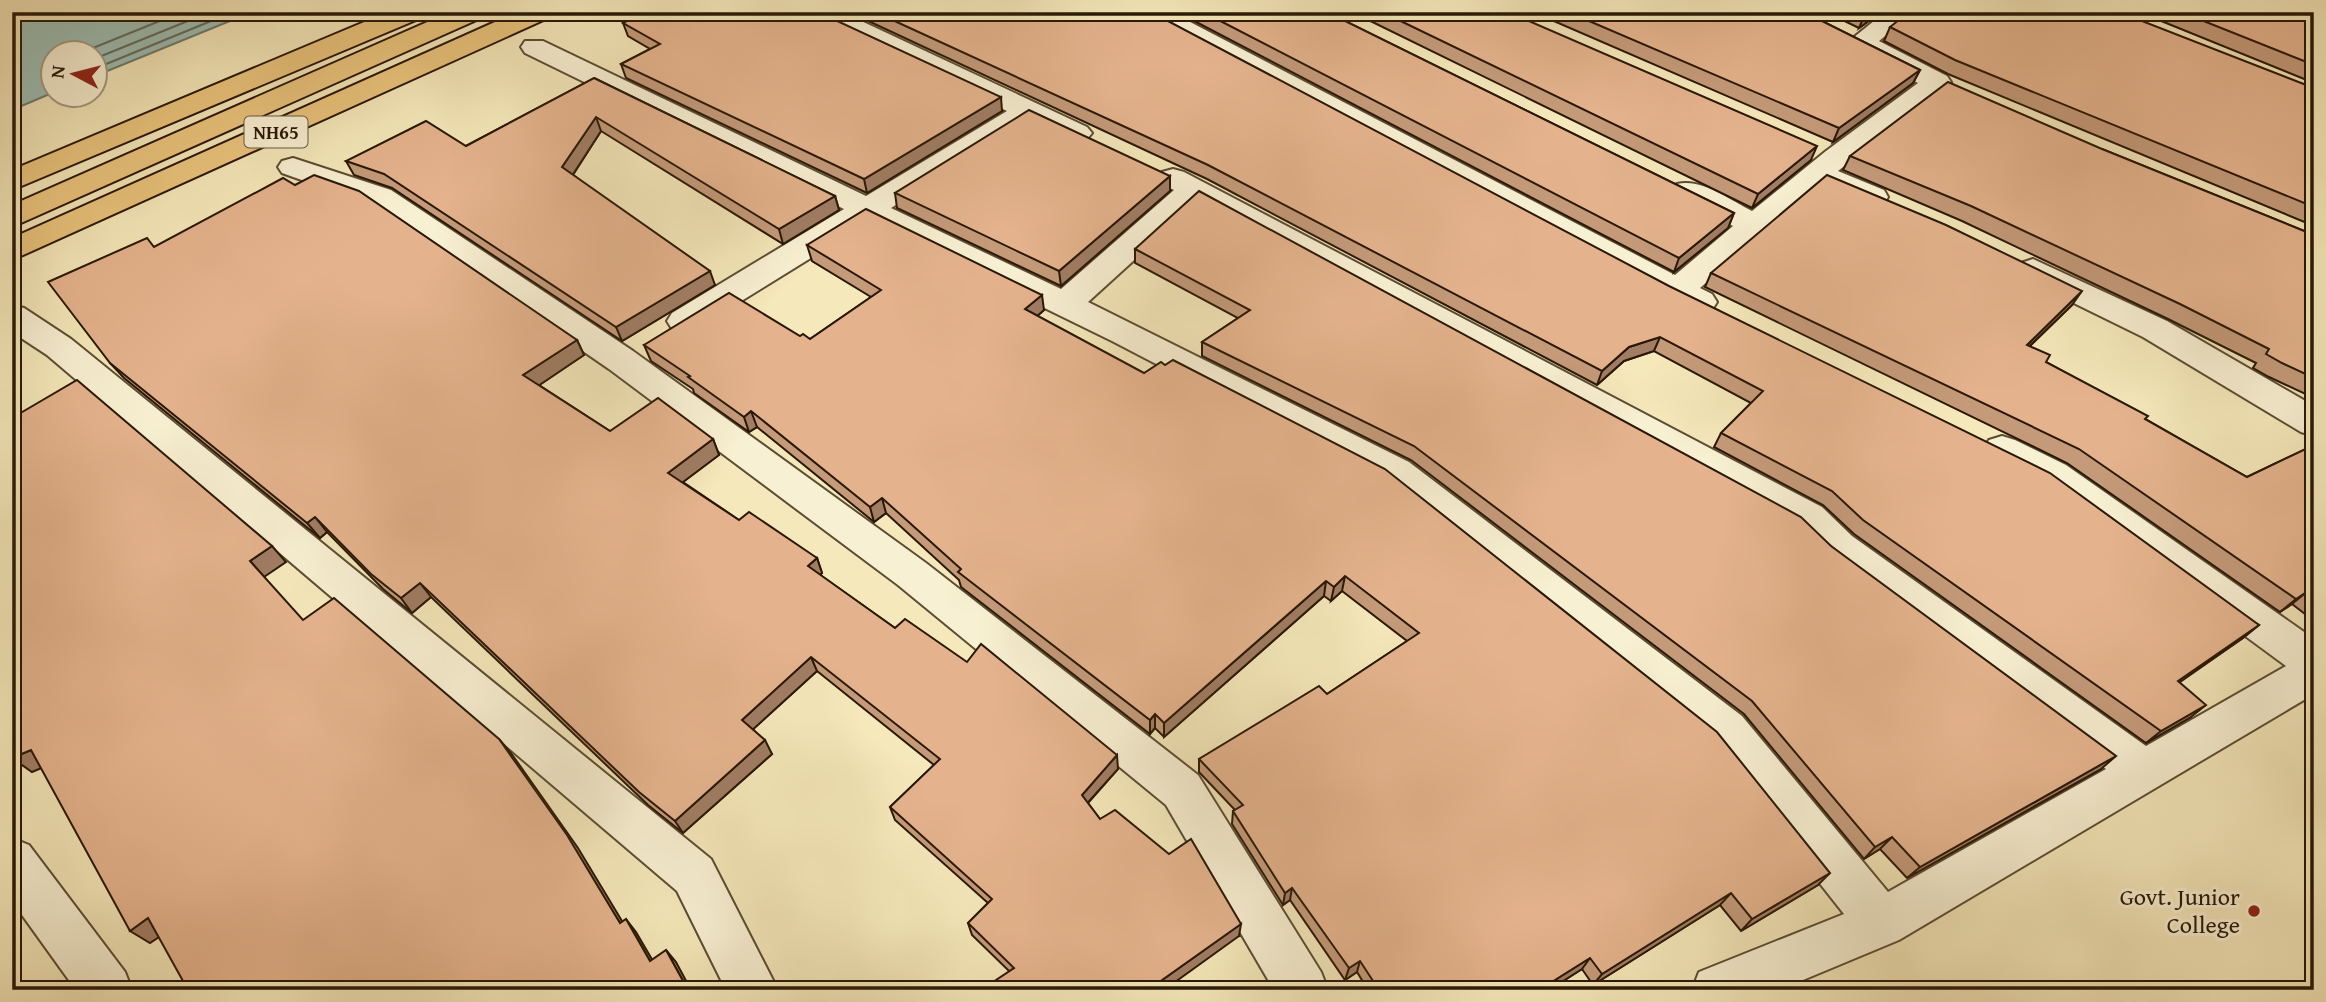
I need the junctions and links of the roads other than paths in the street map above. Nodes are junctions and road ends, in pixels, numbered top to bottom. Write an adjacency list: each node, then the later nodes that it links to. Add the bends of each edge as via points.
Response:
1 (413, 12): 12 (highway)
2 (472, 12): 17 (highway, NH65)
3 (820, 12): 7 (street)
4 (1151, 12): 21 (street)
5 (1902, 12): 9 (street, via 1848,36 1949,87)
6 (537, 29): 15 (street); 19 (highway, NH65)
7 (1029, 110): 8 (street); 15 (street)
8 (1100, 144)
9 (1821, 159): 16 (street); 18 (street)
10 (1147, 166): 14 (street)
11 (293, 167): 25 (street, via 380,197)
12 (12, 181)
13 (1669, 182): 18 (street)
14 (1195, 188): 22 (street); 30 (street, via 1808,517 1838,547)
15 (869, 208): 22 (street); 25 (street)
16 (1902, 209)
17 (12, 217)
18 (1755, 225): 21 (street)
19 (12, 250)
20 (2010, 259): 26 (street, via 2155,330)
21 (1677, 290): 23 (street)
22 (1065, 304): 32 (street, via 1396,472 1726,730)
23 (1727, 315)
24 (12, 316): 35 (street, via 59,347 694,875)
25 (640, 348): 36 (street, via 1182,790)
26 (2314, 423)
27 (1965, 432): 28 (street, via 2053,475)
28 (2314, 663)
29 (2314, 672): 30 (street)
30 (2144, 771): 32 (street)
31 (12, 861): 34 (street)
32 (1882, 923): 33 (street)
33 (1720, 989)
34 (107, 990)
35 (753, 990)
36 (1303, 990)

